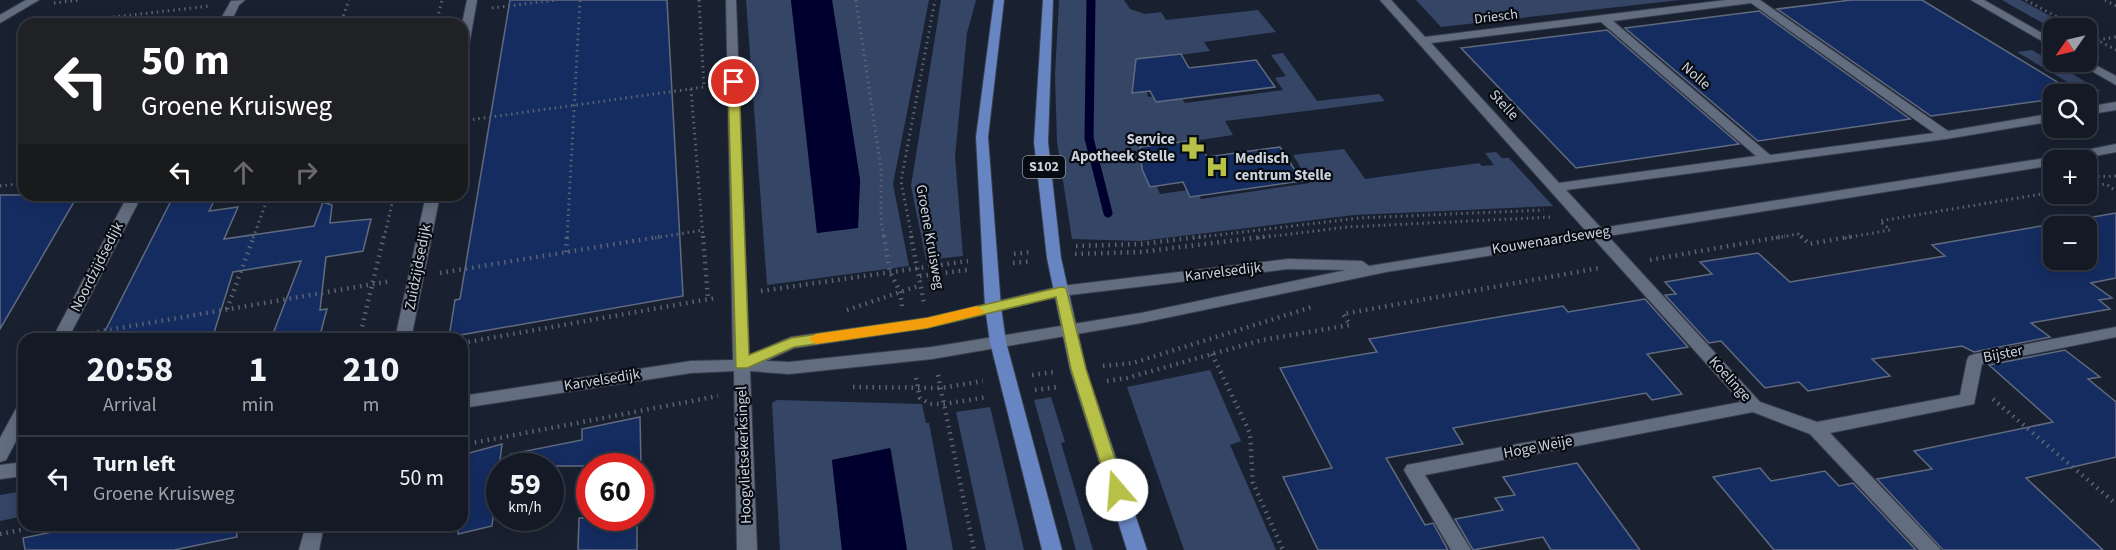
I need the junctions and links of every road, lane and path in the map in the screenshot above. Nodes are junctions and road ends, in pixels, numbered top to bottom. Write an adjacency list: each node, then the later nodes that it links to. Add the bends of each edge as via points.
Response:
1 (34, 0): 26 (street)
2 (349, 0): 22 (path)
3 (442, 0): 23 (path)
4 (556, 0): 18 (path)
5 (580, 0): 36 (path)
6 (699, 0): 35 (path, via 704,87)
7 (731, 0): 86 (street, Hoogvlietsekerksingel)
8 (856, 0): 75 (path, via 881,169 881,220 890,272 900,292)
9 (935, 0): 74 (path, Groene Kruisweg, via 901,181)
10 (999, 0): 72 (main road, via 982,137)
11 (1048, 0): 64 (main road, S102, via 1041,142)
12 (1385, 0): 31 (street, Stelle)
13 (1753, 0): 25 (street, Driesch); 41 (street, Driesch)
14 (1976, 0): 29 (street)
15 (2026, 0): 24 (path)
16 (2105, 0): 19 (path)
17 (237, 2): 20 (path); 21 (street)
18 (471, 5): 27 (street)
19 (2116, 6)
20 (103, 18)
21 (228, 18)
22 (342, 18)
23 (438, 18)
24 (2059, 18)
25 (1604, 19): 31 (street, Driesch); 45 (street, Nolle)
26 (0, 20)
27 (468, 20)
28 (2116, 38): 30 (path)
29 (2043, 39)
30 (2098, 40): 32 (path)
31 (1423, 41): 53 (street, Stelle)
32 (2116, 50)
33 (2097, 70): 34 (street)
34 (2116, 81)
35 (691, 88): 36 (path); 61 (path)
36 (574, 105): 40 (path); 63 (path)
37 (2116, 106): 38 (street)
38 (2097, 109)
39 (2043, 119): 41 (street)
40 (468, 120)
41 (1946, 135): 45 (street)
42 (2116, 148): 43 (street, Kouwenaardseweg)
43 (2097, 152)
44 (2116, 158): 46 (street)
45 (1767, 159): 53 (street)
46 (2097, 160)
47 (2043, 164): 62 (street, Kouwenaardseweg)
48 (2116, 176): 49 (path)
49 (2097, 177)
50 (18, 184): 52 (path)
51 (2097, 185): 54 (path, via 2106,184)
52 (0, 186)
53 (1557, 187): 62 (street, Stelle)
54 (2116, 191)
55 (2043, 194): 65 (path, via 1880,221 1890,230 1809,244 1798,234)
56 (132, 201): 78 (street, Noordzijdsedijk)
57 (267, 201): 73 (path)
58 (393, 201): 68 (path)
59 (432, 201): 67 (street, Zuidzijdsedijk)
60 (1553, 217): 64 (path, Kouwenaardseweg, via 1347,227 1140,252 1093,252)
61 (703, 230): 63 (path); 70 (path)
62 (1598, 233): 65 (street, Koelinge); 66 (street, Kouwenaardseweg)
63 (566, 252): 67 (path)
64 (1054, 258): 69 (main road, S102)
65 (1627, 264): 84 (path, via 1343,314 1350,326 1262,340); 93 (street, Koelinge)
66 (1386, 267): 69 (street, Karvelsedijk, via 1288,264); 76 (street, Kouwenaardseweg)
67 (416, 277): 68 (path); 81 (street, Zuidzijdsedijk)
68 (372, 284): 73 (path); 80 (path)
69 (1061, 291): 72 (street); 76 (main road, S102)
70 (708, 299)
71 (1323, 303): 87 (path)
72 (993, 307): 74 (street, Karvelsedijk); 82 (main road)
73 (227, 309): 79 (path)
74 (927, 323): 75 (street, Karvelsedijk)
75 (906, 326): 86 (street, Karvelsedijk, via 791,343)
76 (1070, 332): 82 (street); 87 (main road, S102)
77 (2116, 332): 88 (street, Bijster, via 1975,360)
78 (63, 333)
79 (93, 333)
80 (360, 333)
81 (404, 333)
82 (998, 342): 83 (street, Karvelsedijk); 90 (main road)
83 (932, 353): 85 (street, Karvelsedijk); 92 (path)
84 (1212, 354): 87 (path, via 1127,378); 109 (path, via 1250,433 1253,483)
85 (912, 355): 86 (street, Karvelsedijk, via 789,368); 92 (path, via 920,398 930,404)
86 (742, 364): 89 (street, Hoogvlietsekerksingel); 91 (street, Karvelsedijk, via 691,367)
87 (1081, 376): 90 (path); 108 (main road, S102)
88 (1972, 381): 95 (street, Bijster, via 1968,400); 100 (path)
89 (742, 391): 96 (path); 105 (street, Hoogvlietsekerksingel)
90 (1011, 393): 92 (path); 107 (main road)
91 (468, 401)
92 (944, 404): 106 (path)
93 (1754, 406): 95 (street, Koelinge); 110 (street, Hoge Weije, via 1413,470)
94 (18, 420): 97 (street)
95 (1816, 429): 111 (street, Koelinge)
96 (468, 444)
97 (0, 455)
98 (18, 470): 99 (street)
99 (0, 472)
100 (2116, 504)
101 (18, 530): 103 (path)
102 (314, 531): 104 (street)
103 (0, 534)
104 (309, 550)
105 (747, 550)
106 (974, 550)
107 (1052, 550)
108 (1137, 550)
109 (1283, 550)
110 (1461, 550)
111 (1931, 550)

